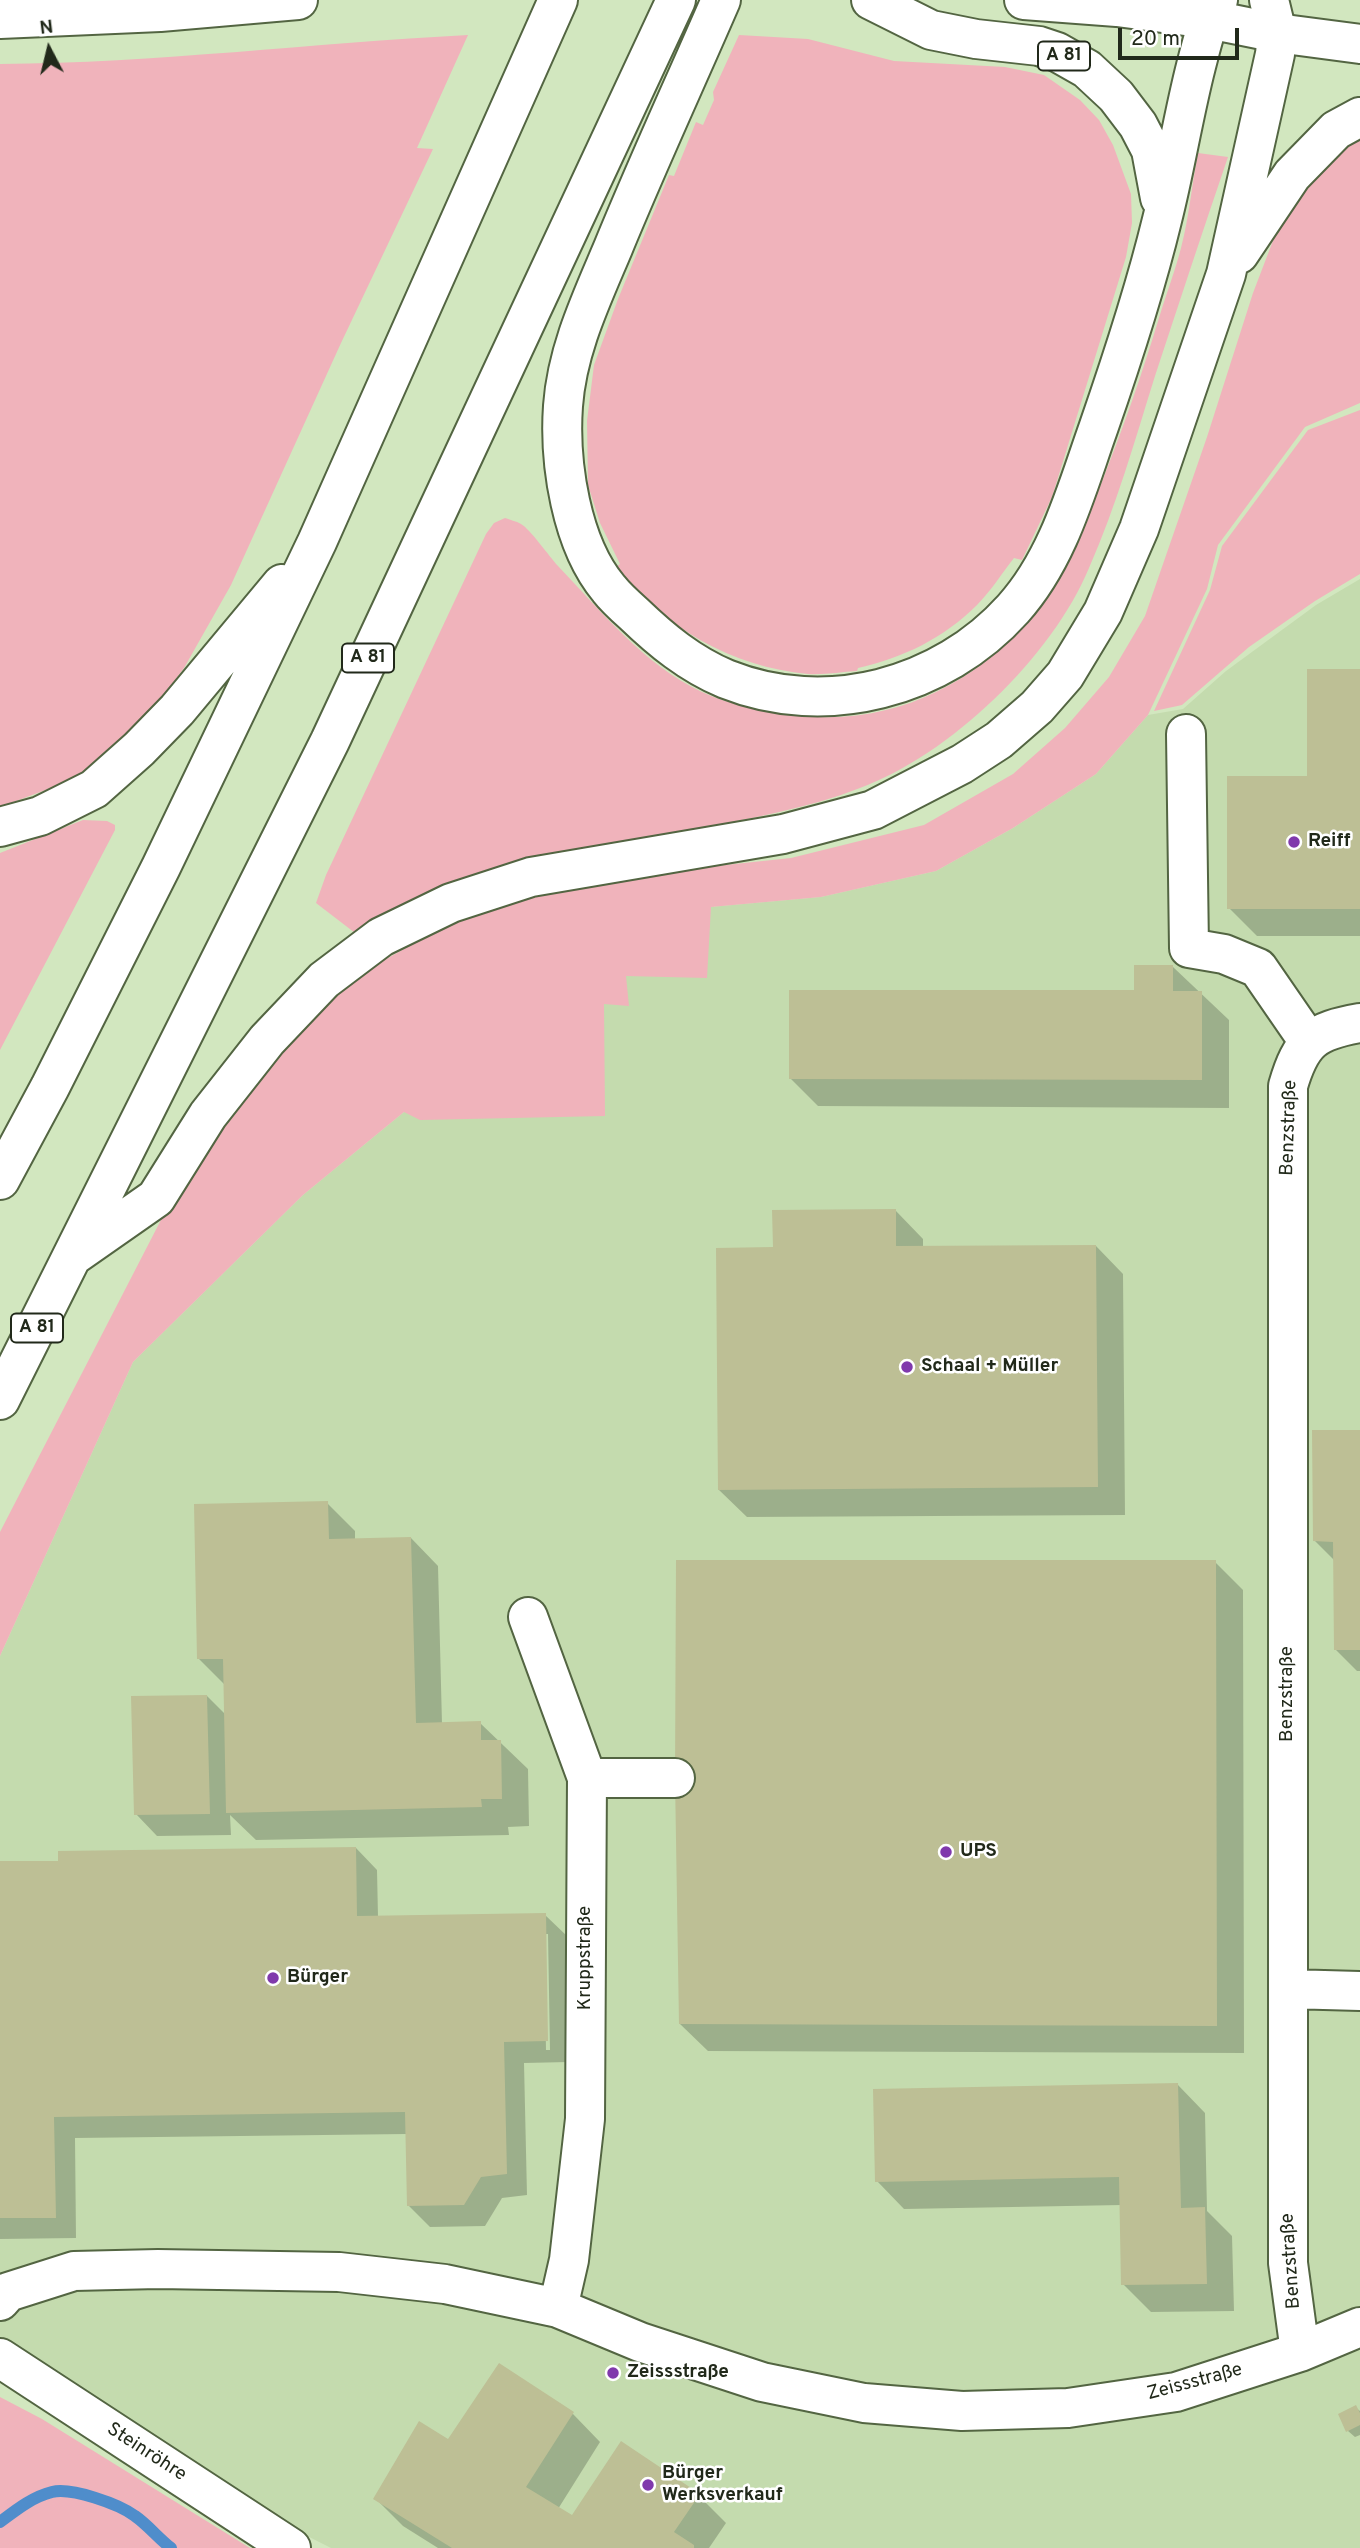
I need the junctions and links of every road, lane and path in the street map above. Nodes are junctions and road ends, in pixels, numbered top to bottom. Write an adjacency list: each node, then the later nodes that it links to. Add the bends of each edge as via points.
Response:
1 (298, 0): 9 (main road)
2 (558, 0): 14 (main road)
3 (676, 0): 20 (main road, A 81, via 330,741)
4 (721, 0): 12 (main road, A 81, via 575,339 563,409 571,509 592,563 608,589 670,648 722,677 784,693 877,691 909,682 967,652 1013,610 1056,544 1118,371)
5 (871, 0): 12 (main road, A 81, via 931,30 1039,46 1087,69 1116,96 1151,150)
6 (1024, 0): 7 (main road)
7 (1213, 9): 8 (main road); 12 (main road, A 81, via 1185,108)
8 (1273, 17): 10 (main road); 13 (main road, via 1273,67)
9 (0, 19)
10 (1360, 44)
11 (1360, 117): 13 (main road, via 1336,130 1292,175)
12 (1162, 221)
13 (1226, 274): 20 (main road, via 1139,529 1103,612 1065,675 999,740 873,810 783,834 531,877 451,903 382,937 324,980 267,1040 208,1115 156,1198)
14 (317, 542): 16 (main road, via 139,749 94,789 40,816); 19 (main road, via 161,867)
15 (1186, 734): 18 (main road, via 1189,948 1224,954 1258,968)
16 (0, 827)
17 (1360, 1023): 18 (main road, via 1334,1028)
18 (1309, 1042): 25 (main road, Benzstraße, via 1296,1060 1288,1086)
19 (0, 1180)
20 (73, 1256): 21 (main road, A 81)
21 (0, 1400)
22 (528, 1617): 23 (main road, Kruppstraße)
23 (587, 1778): 24 (main road); 28 (main road, Kruppstraße, via 584,2119 569,2260)
24 (675, 1778)
25 (1288, 1989): 26 (main road); 30 (main road, Benzstraße, via 1288,2263)
26 (1360, 1991)
27 (0, 2301): 28 (main road, Zeissstraße, via 8,2292 74,2271 158,2269 339,2272 445,2284)
28 (558, 2308): 30 (main road, Zeissstraße, via 640,2342 762,2382 864,2403 962,2411 1068,2409 1177,2392)
29 (1360, 2327): 30 (main road, Zeissstraße)
30 (1300, 2352)
31 (0, 2358): 32 (main road, Steinröhre)
32 (291, 2548)

